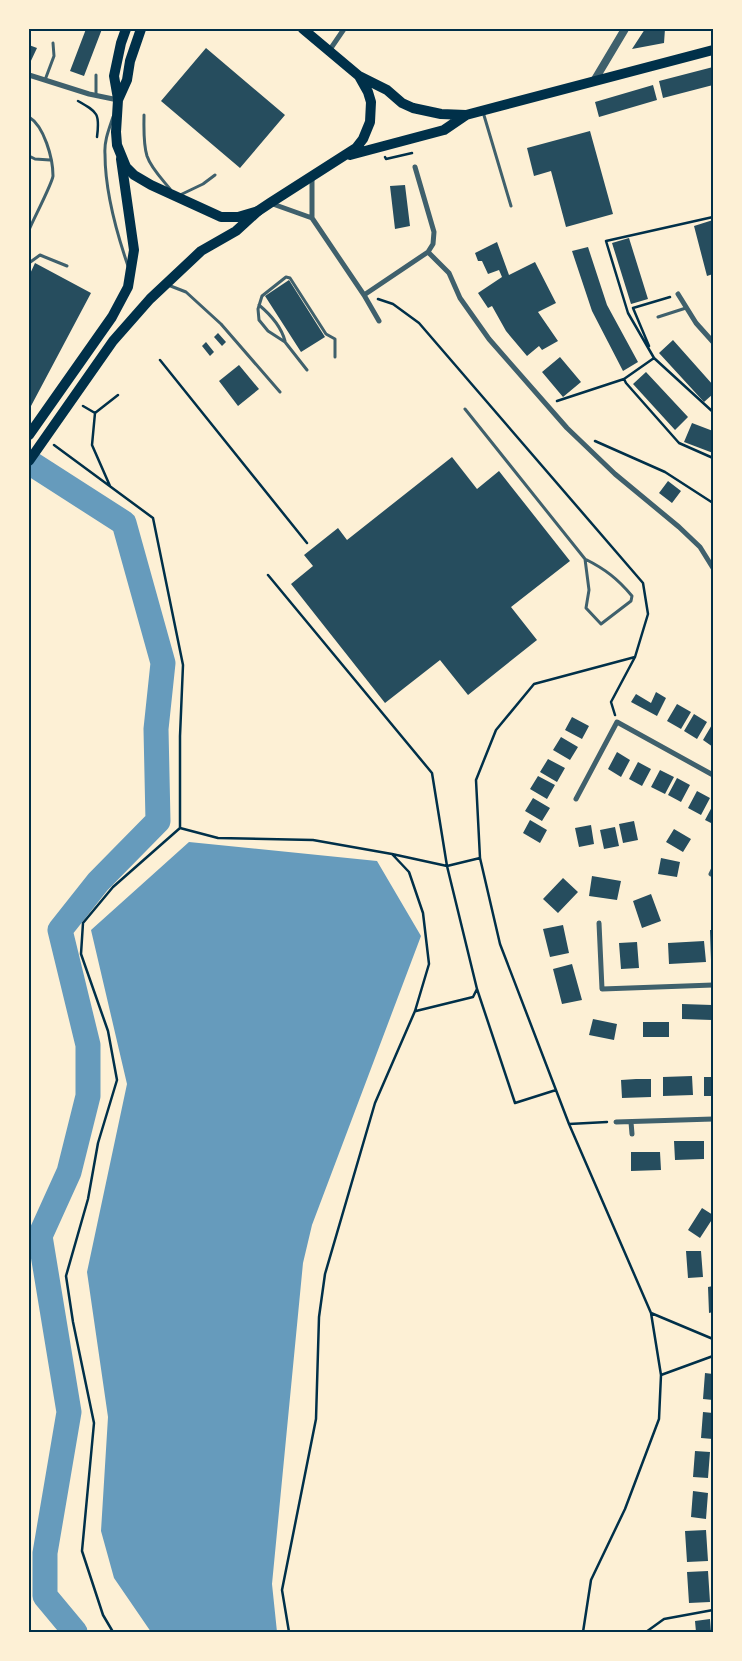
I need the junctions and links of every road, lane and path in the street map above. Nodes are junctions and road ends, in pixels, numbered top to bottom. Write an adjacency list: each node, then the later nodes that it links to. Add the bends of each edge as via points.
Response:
1 (126, 29): 16 (main road, via 114,76)
2 (142, 29): 16 (main road)
3 (303, 29): 8 (main road)
4 (344, 29): 8 (street)
5 (625, 29): 13 (street)
6 (53, 42): 12 (lane, via 54,56)
7 (713, 50): 13 (main road)
8 (329, 51): 11 (main road)
9 (29, 75): 12 (street)
10 (96, 75): 15 (lane)
11 (359, 76): 19 (main road, via 413,108); 26 (main road, via 371,102 370,122 363,139)
12 (46, 80): 14 (street)
13 (594, 81): 17 (main road)
14 (82, 92): 15 (street); 21 (path, via 78,102 91,107 97,116)
15 (96, 95): 16 (street)
16 (118, 100): 25 (main road, via 116,132); 41 (lane, via 104,153 116,232)
17 (483, 111): 19 (main road); 33 (lane)
18 (144, 115): 31 (lane, via 147,156)
19 (466, 116): 22 (main road, via 444,130)
20 (29, 117): 27 (lane, via 43,132)
21 (96, 145)
22 (382, 147): 23 (path, via 386,159); 26 (main road)
23 (412, 153)
24 (29, 156): 27 (lane)
25 (120, 156): 31 (main road, via 134,174); 41 (main road, via 134,250)
26 (344, 156): 30 (main road)
27 (50, 160): 37 (lane, via 53,178)
28 (416, 167): 38 (street, via 434,232)
29 (215, 175): 31 (lane)
30 (312, 176): 32 (main road); 36 (street)
31 (176, 197): 34 (main road, via 221,217 238,217)
32 (270, 203): 34 (main road); 36 (street)
33 (511, 206)
34 (258, 211): 42 (main road, via 236,231 201,251)
35 (713, 217): 52 (path, via 606,241 628,313)
36 (312, 218): 44 (street)
37 (29, 230)
38 (428, 252): 44 (street); 59 (street, via 449,273 460,298 489,339)
39 (29, 263): 40 (lane, via 40,255)
40 (67, 266)
41 (130, 282): 63 (main road, via 112,316)
42 (164, 284): 56 (lane, via 186,292 221,324); 64 (main road, via 113,341)
43 (678, 294): 46 (street)
44 (364, 295): 48 (street); 74 (path, via 393,304 419,323 643,583 648,614)
45 (259, 305): 49 (lane, via 278,324); 49 (lane, via 260,320 268,331); 51 (lane, via 262,296 288,277 326,334 335,338)
46 (686, 308): 47 (lane); 50 (street)
47 (658, 318)
48 (379, 321)
49 (285, 342): 54 (lane)
50 (713, 342)
51 (335, 357)
52 (654, 358): 55 (path); 61 (path)
53 (160, 360): 70 (path)
54 (308, 370)
55 (624, 379): 59 (path); 67 (path, via 680,443)
56 (280, 392)
57 (118, 395): 62 (path)
58 (80, 403): 62 (path)
59 (546, 404): 72 (street, via 566,428 615,474 700,547)
60 (464, 409): 71 (lane)
61 (713, 412)
62 (95, 413): 68 (path, via 92,445)
63 (29, 435)
64 (45, 438): 66 (main road); 68 (path)
65 (593, 440): 69 (path, via 665,472)
66 (31, 458)
67 (713, 458)
68 (110, 488): 78 (path, via 153,518 180,647 183,665)
69 (713, 503)
70 (307, 543)
71 (585, 559): 71 (lane, via 619,580 632,596 631,601 600,624 586,608 589,590)
72 (713, 568)
73 (268, 575): 81 (path, via 432,773)
74 (634, 658): 75 (path, via 612,702); 80 (path, via 534,684 496,730 476,780)
75 (617, 722): 76 (street); 77 (street)
76 (713, 775)
77 (576, 799)
78 (180, 828): 79 (path, via 218,838 313,840); 97 (path, via 114,888 83,923 81,954 108,1031 117,1080 98,1143 88,1199 66,1276 94,1423 82,1551 103,1615)
79 (392, 854): 81 (path); 85 (path, via 409,872 423,913 429,964)
80 (480, 858): 81 (path); 86 (path, via 500,944)
81 (447, 866): 84 (path)
82 (599, 923): 83 (street, via 602,989)
83 (713, 984)
84 (477, 989): 85 (path, via 473,998); 86 (path, via 516,1103)
85 (415, 1011): 98 (path, via 375,1102 325,1274 319,1317 316,1419 282,1590)
86 (556, 1090): 90 (path)
87 (713, 1119): 89 (street)
88 (616, 1122): 89 (street); 90 (path)
89 (631, 1122): 91 (street)
90 (569, 1124): 92 (path)
91 (632, 1134)
92 (651, 1313): 93 (path); 95 (path)
93 (713, 1339)
94 (713, 1356): 95 (path)
95 (662, 1375): 99 (path, via 659,1419 625,1509 591,1580)
96 (713, 1610): 100 (path, via 664,1619)
97 (113, 1632)
98 (289, 1632)
99 (583, 1632)
100 (646, 1632)

